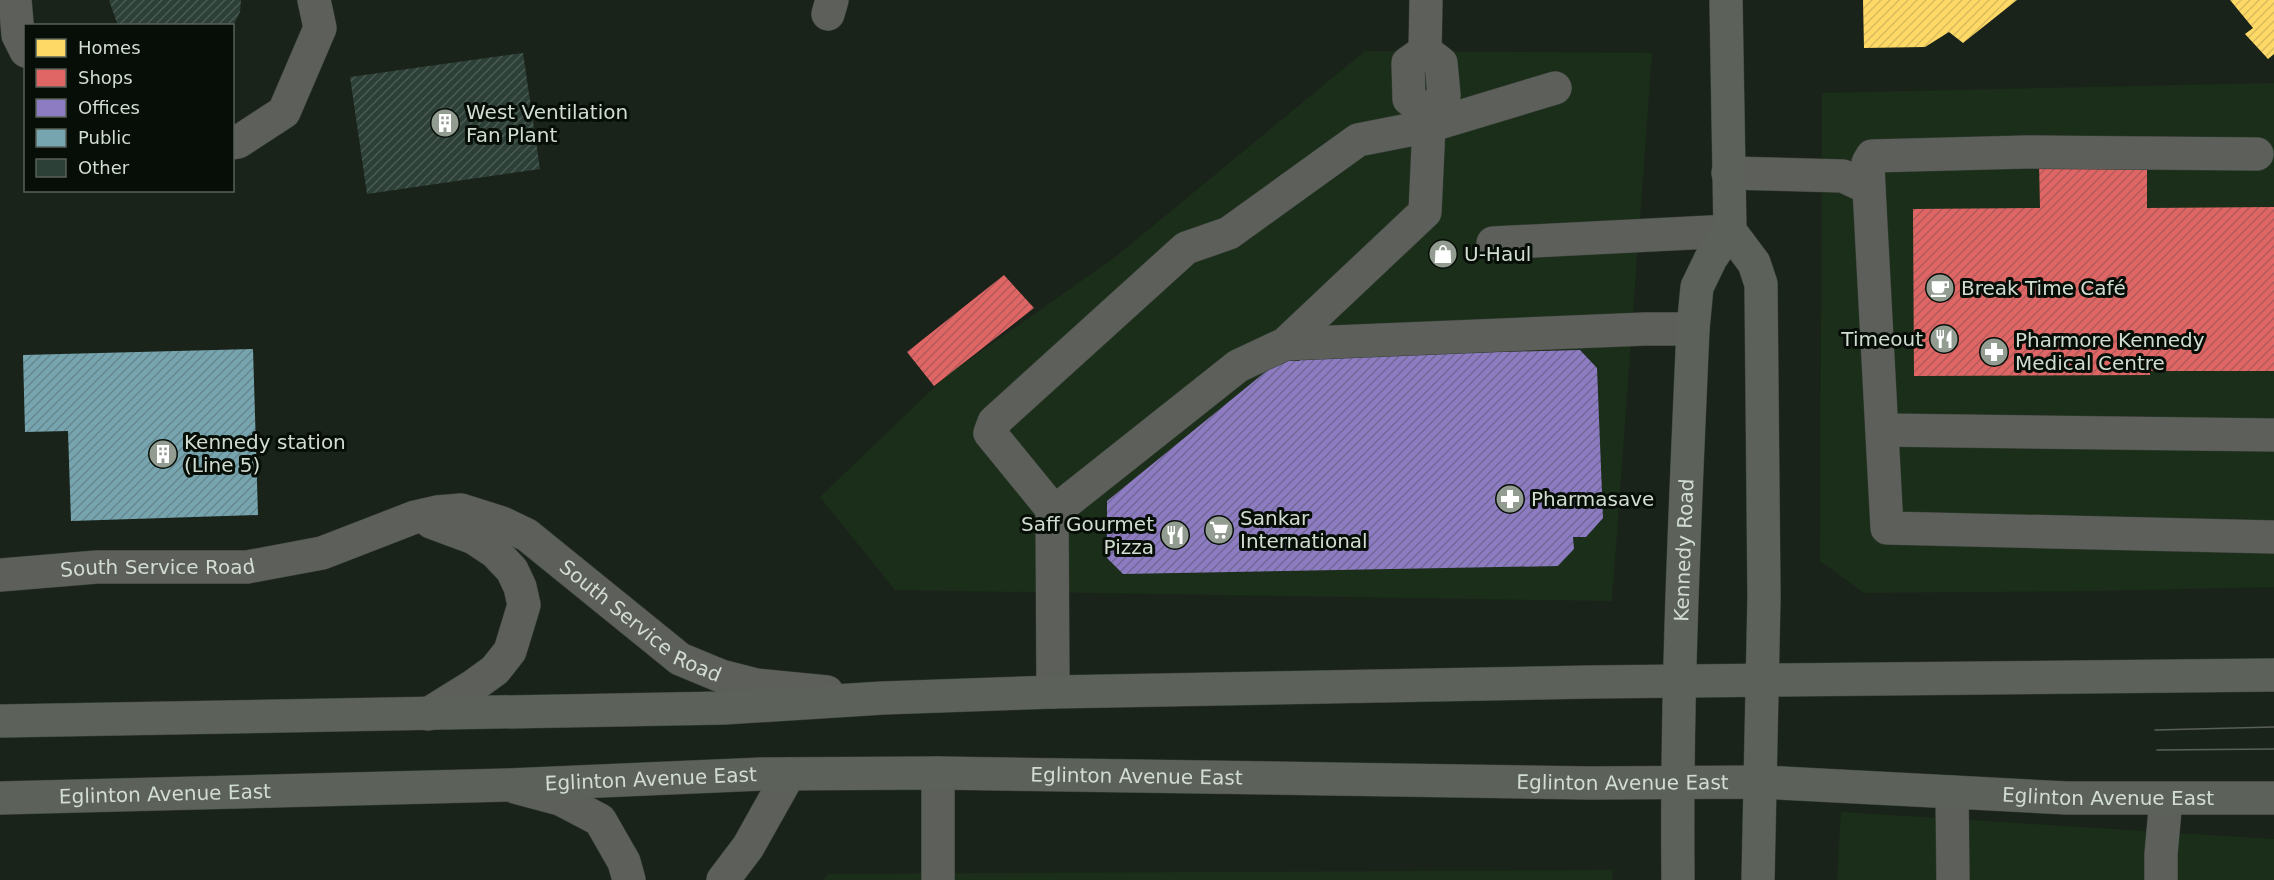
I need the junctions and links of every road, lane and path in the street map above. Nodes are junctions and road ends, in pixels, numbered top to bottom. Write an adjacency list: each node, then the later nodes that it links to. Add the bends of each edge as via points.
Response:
1 (15, 0): 5 (street, via 18,35)
2 (314, 0): 8 (street, via 320,28 284,112)
3 (1426, 0): 7 (street, via 1425,51 1408,63 1409,99)
4 (1726, 0): 10 (main road)
5 (24, 47)
6 (1555, 88): 7 (street)
7 (1429, 120): 15 (street, via 1425,212); 18 (street, via 1358,140 1229,233 1186,248 994,422 990,433)
8 (234, 143)
9 (2257, 154): 11 (street, via 2026,152 1872,156 1868,163)
10 (1728, 173): 11 (street, via 1843,176); 12 (main road)
11 (1869, 188): 16 (street)
12 (1730, 231): 13 (street); 14 (main road, Kennedy Road, via 1697,287); 24 (main road, via 1754,263 1761,284)
13 (1494, 243)
14 (1693, 329): 15 (street); 23 (main road, Kennedy Road)
15 (1285, 344): 18 (street, via 1238,366 1059,508)
16 (1882, 430): 17 (street); 20 (street, via 1887,528)
17 (2274, 435)
18 (1052, 509): 25 (street)
19 (415, 518): 21 (street, South Service Road, via 322,553 247,567 97,567); 26 (street, South Service Road, via 461,510 527,535 680,660 756,685); 27 (street, via 474,538 495,552 512,570 524,605 510,651 495,670)
20 (2274, 537)
21 (0, 575)
22 (2274, 675): 24 (main road)
23 (1681, 681): 24 (main road); 25 (main road); 31 (main road, Kennedy Road)
24 (1763, 681): 32 (main road)
25 (1053, 692): 26 (main road)
26 (882, 698): 27 (main road, via 724,708)
27 (428, 714): 28 (main road)
28 (0, 721)
29 (938, 773): 30 (main road, Eglinton Avenue East); 31 (main road, Eglinton Avenue East); 40 (street)
30 (789, 774): 33 (main road, Eglinton Avenue East); 39 (street, via 748,847)
31 (1677, 782): 32 (main road, Eglinton Avenue East); 41 (main road, Kennedy Road)
32 (1761, 782): 34 (main road, Eglinton Avenue East); 42 (main road)
33 (508, 785): 35 (main road, Eglinton Avenue East); 38 (street, via 560,799 600,820 624,862)
34 (1952, 792): 37 (main road, Eglinton Avenue East); 43 (street)
35 (0, 798)
36 (2274, 798): 37 (main road, Eglinton Avenue East)
37 (2166, 799): 44 (street)
38 (629, 880)
39 (723, 880)
40 (938, 880)
41 (1678, 880)
42 (1758, 880)
43 (1953, 880)
44 (2161, 880)

